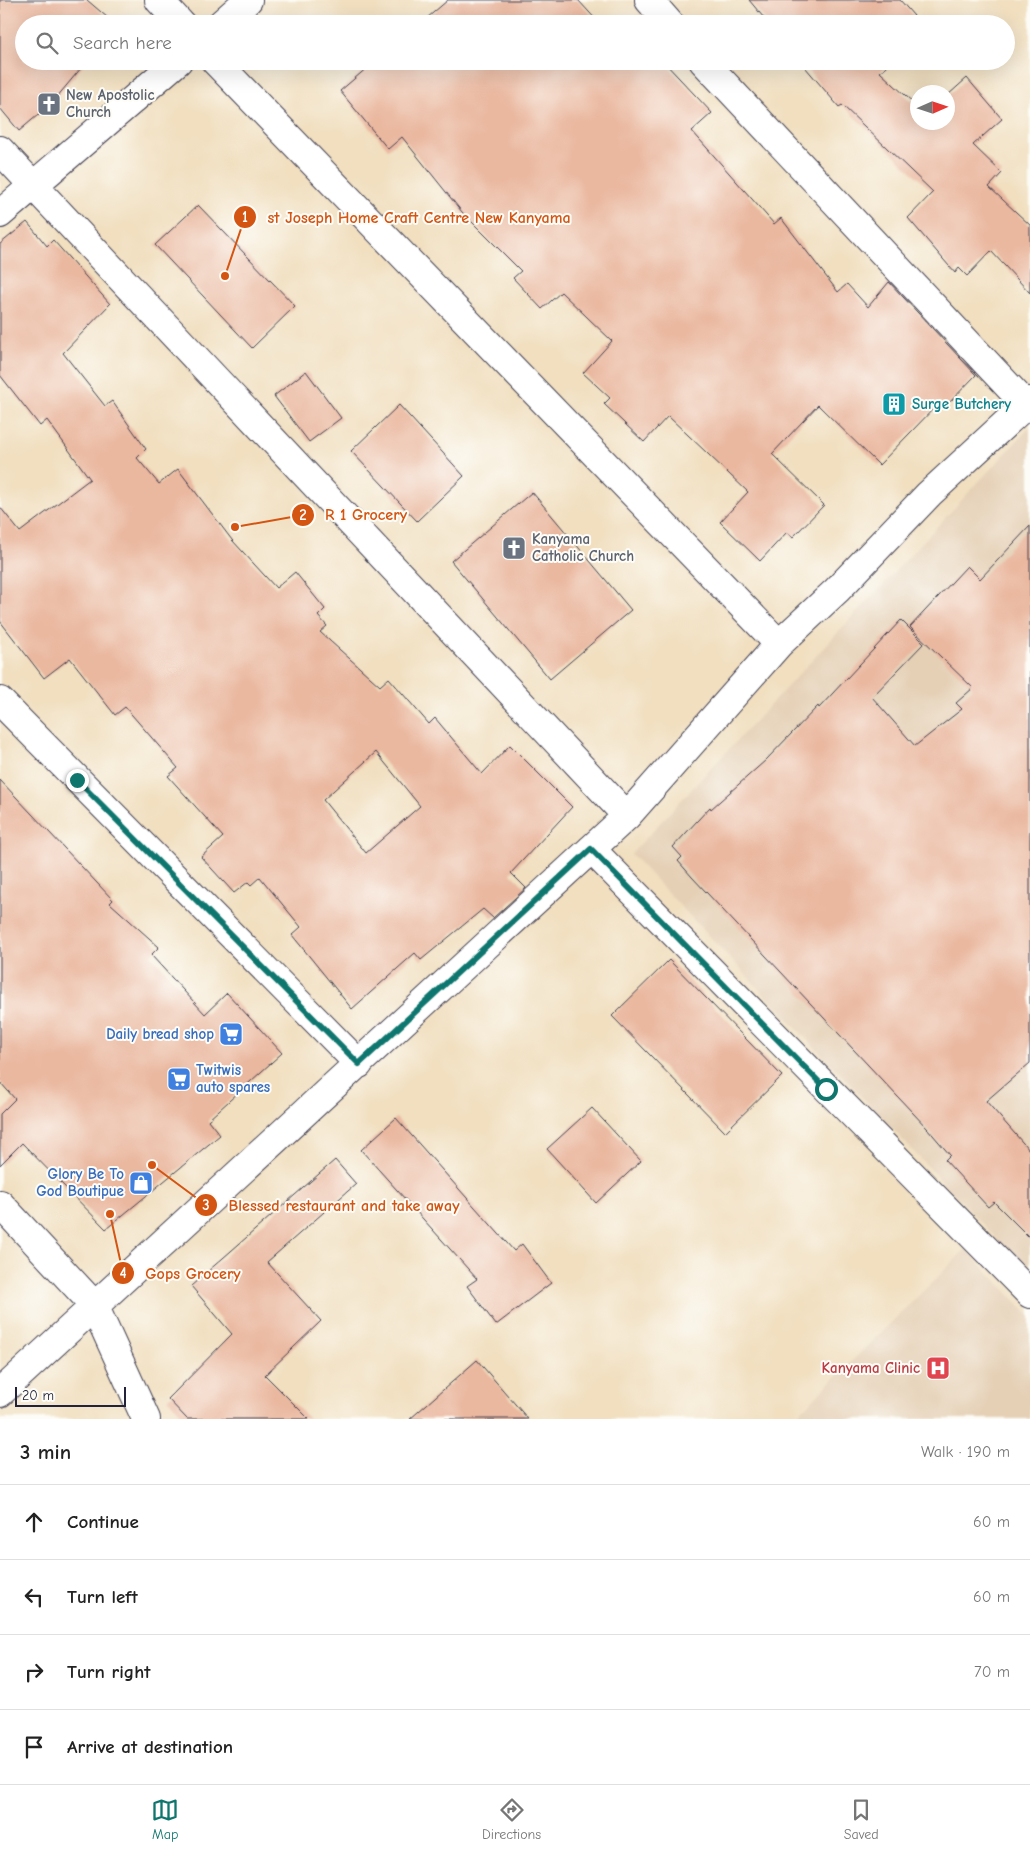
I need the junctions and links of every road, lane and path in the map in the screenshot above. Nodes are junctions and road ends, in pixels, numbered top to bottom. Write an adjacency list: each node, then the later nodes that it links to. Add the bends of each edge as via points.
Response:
1 (160, 0): 4 (street)
2 (248, 0): 5 (street)
3 (649, 0): 6 (street)
4 (173, 15)
5 (231, 15)
6 (662, 15)
7 (167, 70): 11 (street)
8 (224, 70): 14 (street)
9 (712, 70): 13 (street)
10 (0, 150): 11 (street)
11 (33, 184): 12 (street); 16 (street)
12 (0, 214)
13 (1028, 403): 14 (street, via 929,494 837,590)
14 (779, 644): 16 (street)
15 (0, 701): 18 (street)
16 (627, 816): 17 (street)
17 (591, 849): 18 (street); 20 (street)
18 (359, 1064): 21 (street)
19 (0, 1204): 21 (street)
20 (1030, 1294)
21 (94, 1305): 22 (street); 23 (street)
22 (0, 1393)
23 (146, 1419)

